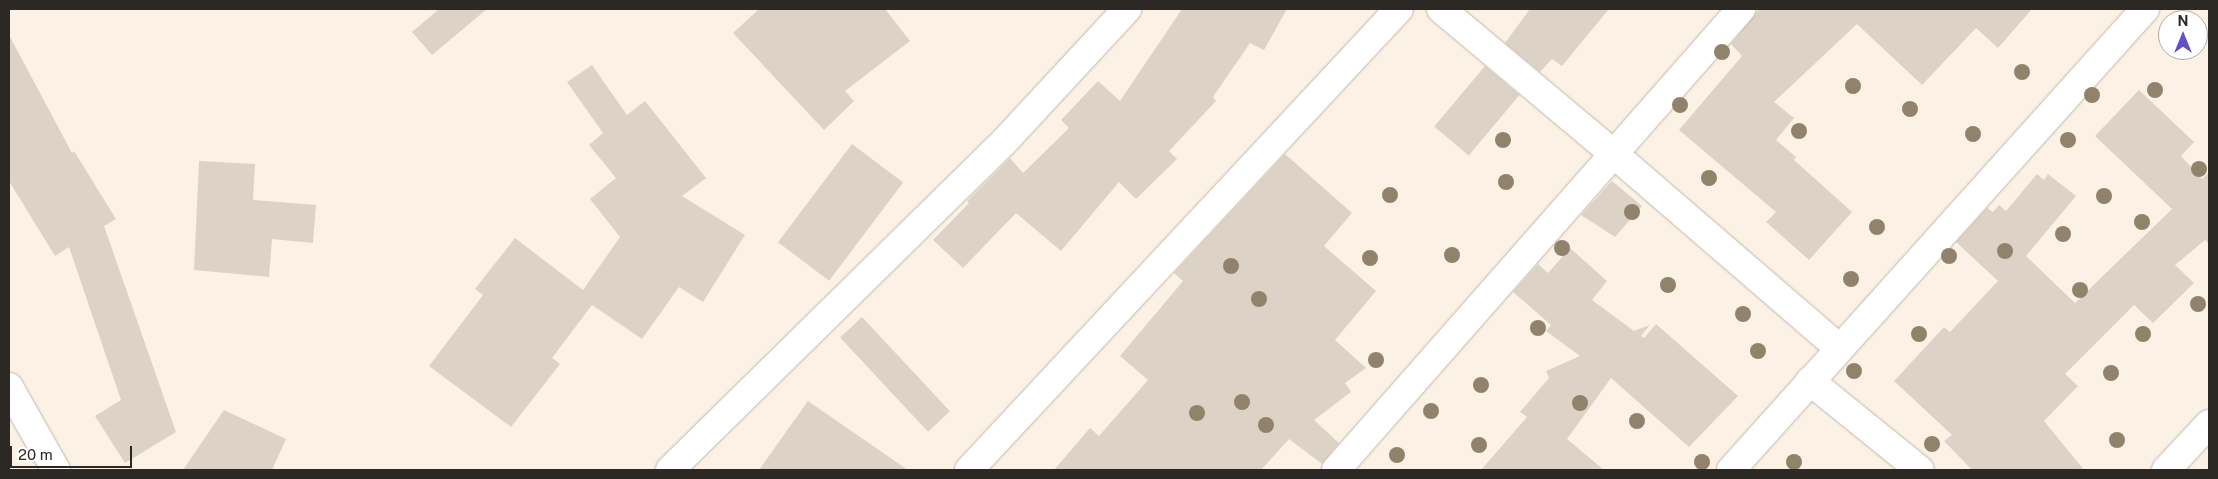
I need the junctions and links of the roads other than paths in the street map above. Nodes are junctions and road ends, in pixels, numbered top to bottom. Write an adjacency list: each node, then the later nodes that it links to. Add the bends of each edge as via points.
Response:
1 (1127, 9): 12 (street, via 1003,142)
2 (1399, 9): 13 (street)
3 (1441, 9): 6 (street)
4 (1741, 9): 6 (street)
5 (2144, 9): 7 (street)
6 (1614, 154): 7 (street); 14 (street)
7 (1839, 348): 8 (street)
8 (1810, 381): 15 (street); 16 (street)
9 (9, 387): 11 (street)
10 (2209, 424): 17 (street)
11 (56, 470)
12 (670, 470)
13 (969, 470)
14 (1336, 470)
15 (1730, 470)
16 (1920, 470)
17 (2166, 470)

